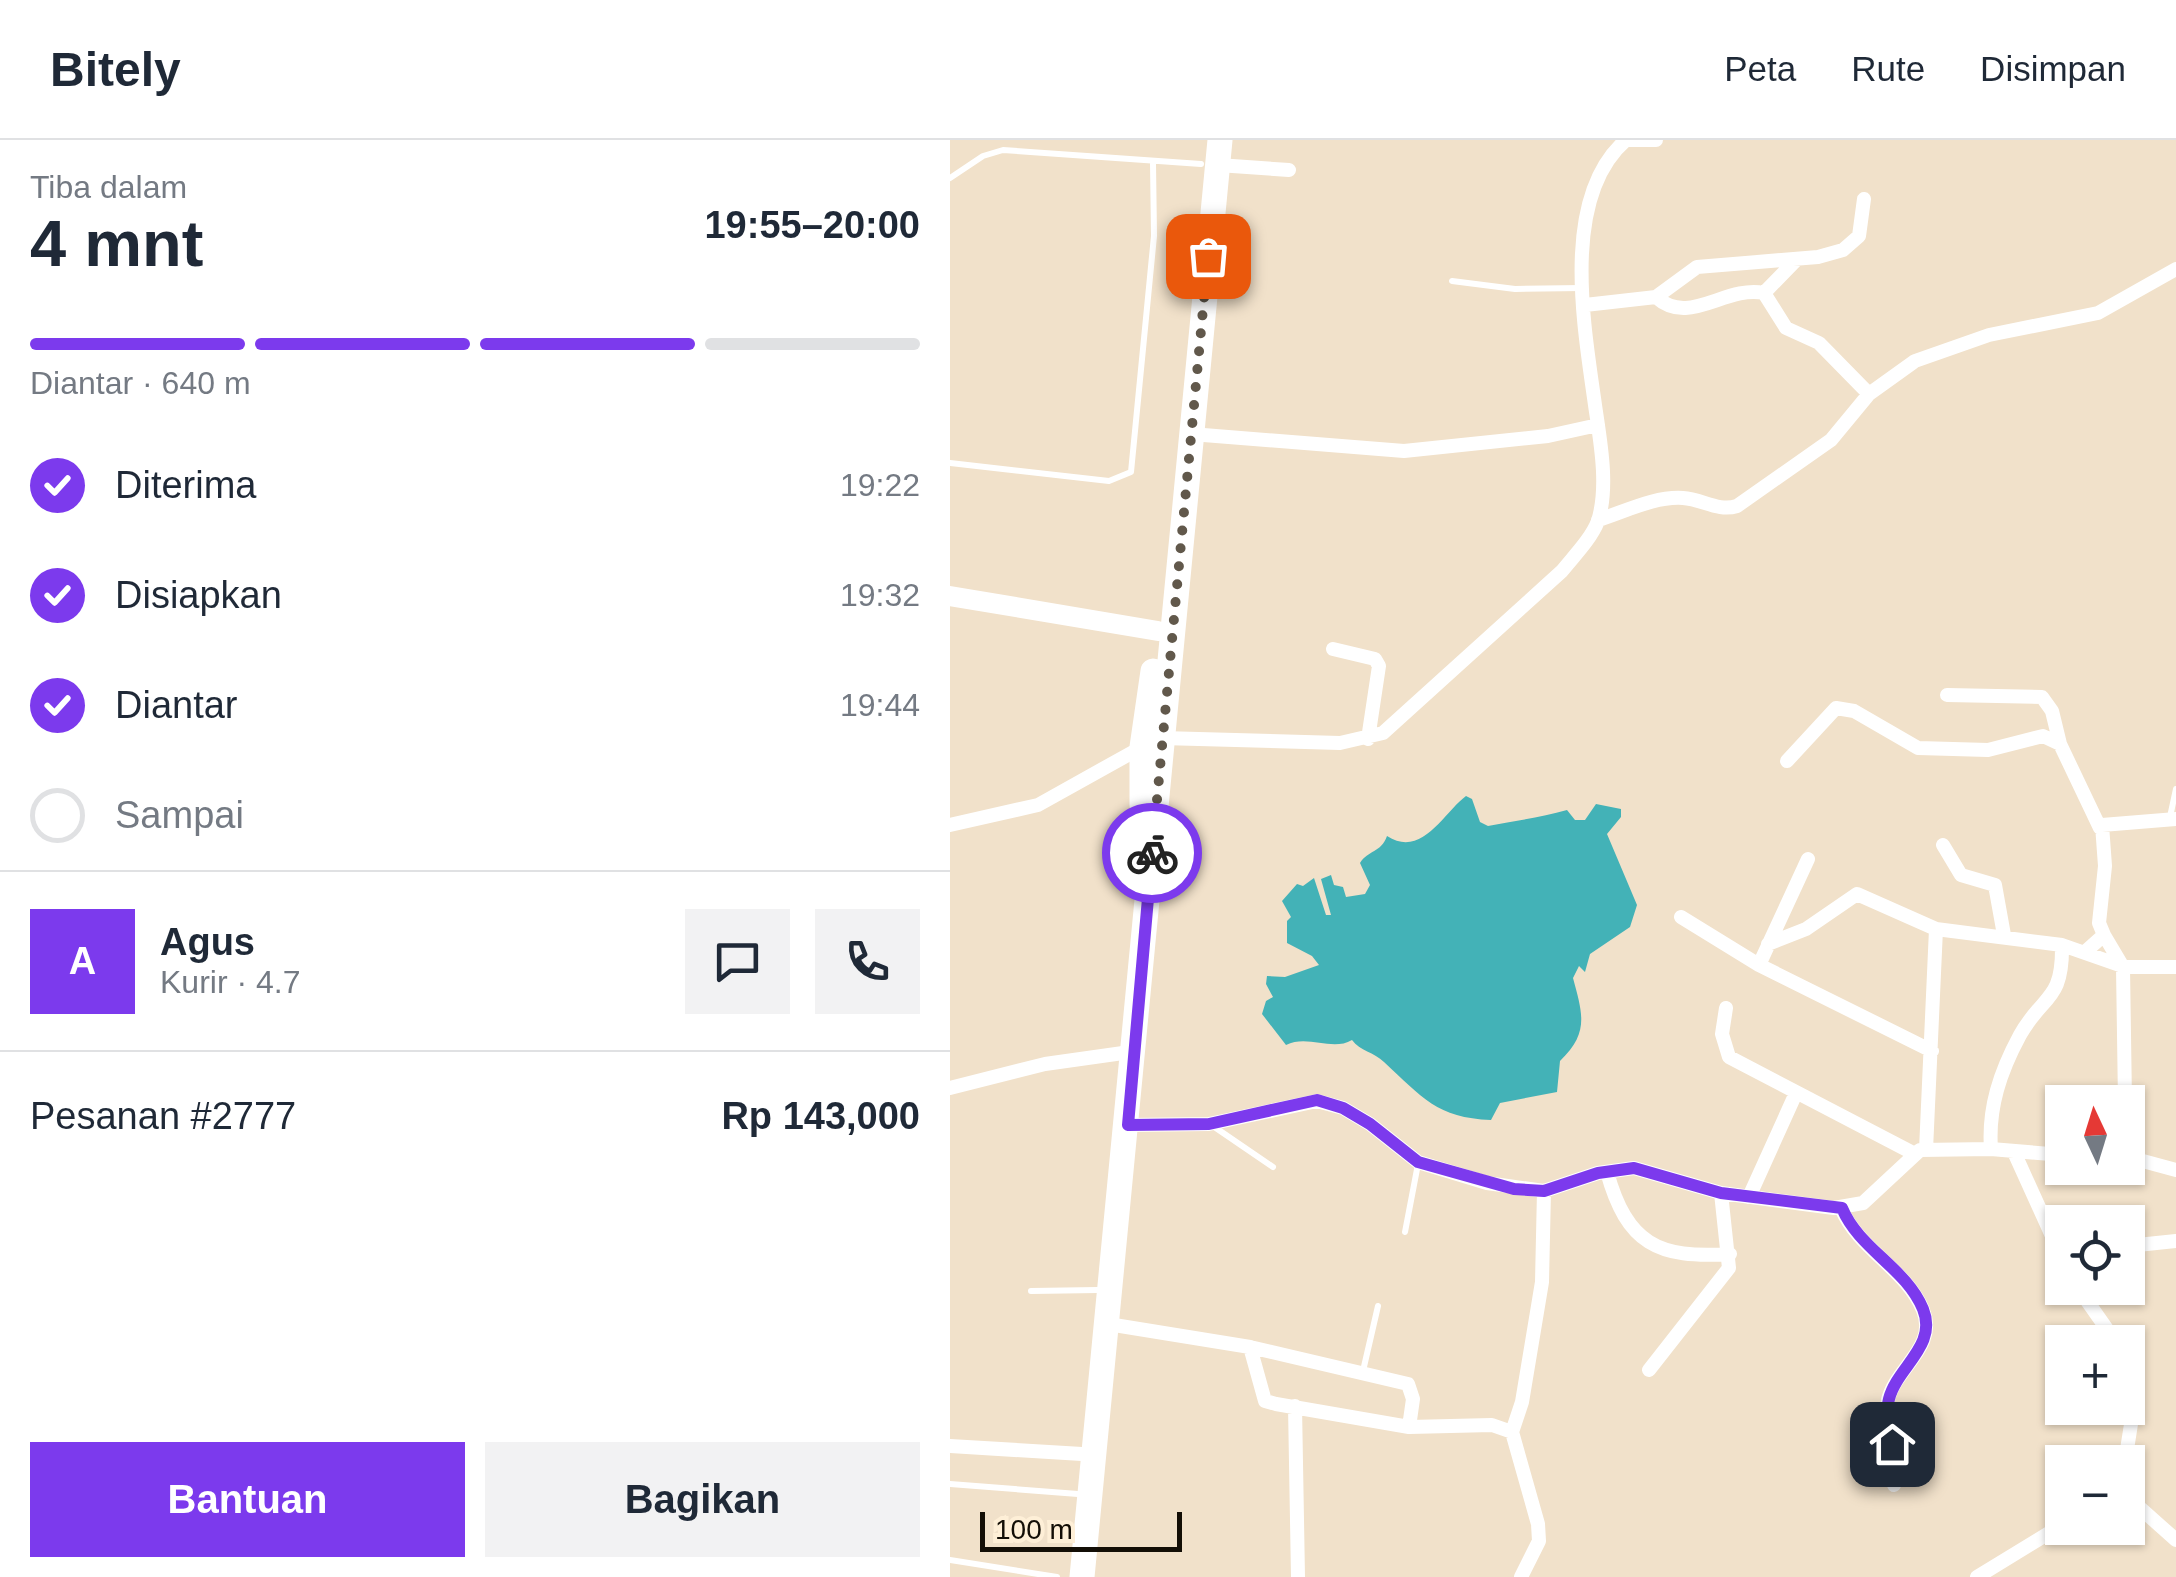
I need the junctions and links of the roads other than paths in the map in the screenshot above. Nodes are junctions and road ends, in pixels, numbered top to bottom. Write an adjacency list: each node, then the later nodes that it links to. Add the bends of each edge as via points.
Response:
1 (1627, 140): 2 (street); 11 (street, via 1594,180 1586,206)
2 (1656, 140)
3 (1210, 152): 4 (lane); 5 (street); 17 (highway); 21 (highway)
4 (1154, 163): 6 (lane, via 1003,150); 18 (lane, via 1154,236 1130,472 1109,481)
5 (1289, 170)
6 (950, 178)
7 (1864, 199): 8 (street, via 1856,241)
8 (1796, 259): 12 (street); 13 (street, via 1695,268)
9 (2176, 269): 15 (street, via 2098,313 1988,335 1916,360)
10 (1452, 281): 11 (lane)
11 (1584, 288): 14 (street)
12 (1764, 293): 13 (street, via 1736,292 1684,309); 15 (street, via 1786,328 1818,343)
13 (1656, 296): 14 (street)
14 (1584, 305): 16 (street)
15 (1869, 394): 19 (street, via 1831,440 1737,506 1670,499)
16 (1598, 425): 17 (street, via 1404,451); 19 (street)
17 (1191, 434): 25 (highway)
18 (950, 462)
19 (1598, 520): 24 (street, via 1562,571 1383,734)
20 (950, 596): 21 (street)
21 (1158, 631): 25 (highway)
22 (1333, 648): 24 (street, via 1375,659 1378,666)
23 (1946, 695): 26 (street, via 2042,697)
24 (1368, 739): 25 (street)
25 (1152, 742): 30 (highway); 31 (street, via 1038,805)
26 (2060, 744): 27 (street, via 2044,736 1988,750 1918,748 1854,710 1836,708); 32 (street)
27 (1787, 761)
28 (2176, 790): 29 (lane)
29 (2173, 819): 32 (street)
30 (1148, 823): 47 (highway); 52 (highway)
31 (950, 825)
32 (2100, 828): 38 (street)
33 (1943, 845): 37 (street, via 1960,875 1995,885)
34 (1808, 859): 39 (street)
35 (1681, 918): 42 (street)
36 (1936, 929): 37 (street); 39 (street, via 1852,894 1806,929); 46 (street)
37 (2004, 934): 40 (street)
38 (2104, 936): 41 (street); 43 (street)
39 (1768, 944): 42 (street)
40 (2062, 945): 41 (street); 53 (street, via 2060,984 2020,1036 1990,1105)
41 (2085, 952): 43 (street)
42 (1759, 965): 46 (street)
43 (2122, 966): 44 (street); 48 (street)
44 (2176, 967)
45 (1726, 1008): 50 (street, via 1724,1052)
46 (1932, 1052): 54 (street)
47 (1122, 1053): 49 (street); 73 (highway)
48 (2125, 1085)
49 (950, 1088)
50 (1796, 1093): 54 (street); 66 (street)
51 (1209, 1124): 52 (street); 59 (street, via 1326,1102 1370,1124); 61 (lane)
52 (1128, 1125): 76 (highway)
53 (1991, 1149): 54 (street); 55 (street)
54 (1920, 1151): 67 (street, via 1872,1196)
55 (2014, 1152): 56 (street); 68 (street)
56 (2045, 1154)
57 (2176, 1154): 60 (street)
58 (2145, 1160): 60 (street)
59 (1418, 1162): 64 (street, via 1487,1184); 69 (lane)
60 (2154, 1162): 62 (street)
61 (1273, 1167)
62 (2176, 1170)
63 (1606, 1172): 64 (street); 65 (street, via 1634,1168); 72 (street, via 1626,1222 1659,1247 1682,1256)
64 (1544, 1191): 82 (street, via 1542,1282)
65 (1721, 1193): 66 (street); 72 (street)
66 (1749, 1197): 67 (street)
67 (1842, 1208): 86 (street, via 1854,1232 1913,1294 1926,1321 1924,1341 1888,1402)
68 (2045, 1220)
69 (1405, 1232)
70 (2176, 1242): 71 (street)
71 (2145, 1245)
72 (1730, 1254): 78 (street, via 1729,1268)
73 (1098, 1290): 74 (lane); 84 (highway)
74 (1030, 1291)
75 (1378, 1306): 79 (lane)
76 (1108, 1324): 77 (street); 94 (highway)
77 (1250, 1347): 79 (street); 80 (street, via 1266,1401)
78 (1648, 1370)
79 (1363, 1372): 81 (street, via 1408,1384)
80 (1295, 1406): 81 (street); 95 (street)
81 (1410, 1427): 82 (street, via 1492,1425)
82 (1512, 1432): 96 (street, via 1538,1524 1539,1541)
83 (950, 1446): 84 (street)
84 (1082, 1454): 87 (highway)
85 (950, 1484): 87 (lane)
86 (1894, 1485)
87 (1078, 1494): 93 (highway)
88 (2145, 1512): 90 (street)
89 (2045, 1535): 97 (street)
90 (2176, 1540)
91 (950, 1560): 92 (lane)
92 (1056, 1577)
93 (1071, 1577)
94 (1082, 1577)
95 (1298, 1577)
96 (1521, 1577)
97 (1977, 1577)

